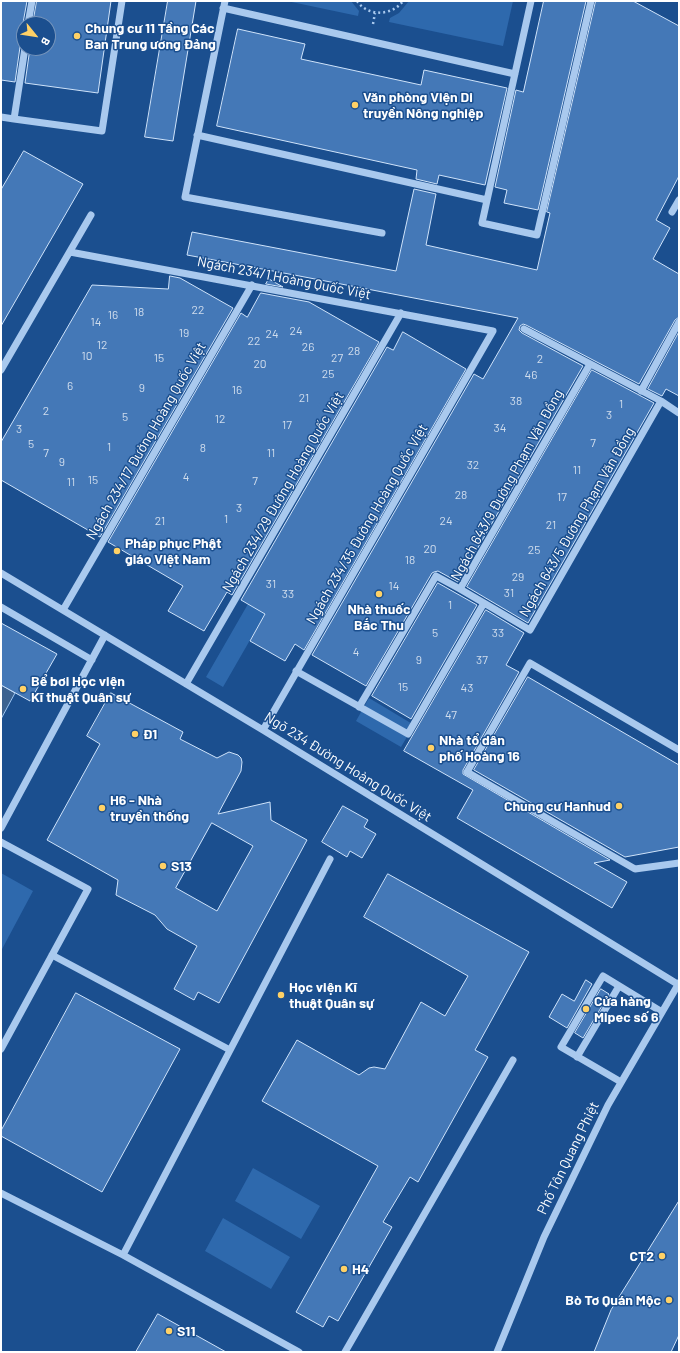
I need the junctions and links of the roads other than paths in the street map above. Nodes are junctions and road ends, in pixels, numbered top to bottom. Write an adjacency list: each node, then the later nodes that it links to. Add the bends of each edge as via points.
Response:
1 (32, 1): 6 (street)
2 (122, 1): 10 (street, via 102,130)
3 (531, 1): 8 (street)
4 (591, 1): 12 (street, via 538,235 482,223)
5 (224, 5): 8 (street); 11 (street)
6 (29, 16)
7 (24, 56): 10 (street)
8 (515, 74): 12 (street)
9 (1, 117): 10 (street)
10 (14, 119)
11 (197, 135): 12 (street); 16 (street, via 185,197)
12 (488, 200)
13 (679, 200): 14 (street)
14 (672, 212)
15 (91, 215): 17 (street)
16 (382, 233)
17 (70, 252): 18 (street, Ngách 234/1 Hoàng Quốc Việt); 24 (street)
18 (252, 285): 19 (street, Ngách 234/1 Hoàng Quốc Việt); 32 (street, Ngách 234/17 Đường Hoàng Quốc Việt)
19 (401, 313): 22 (street, Ngách 234/1 Hoàng Quốc Việt); 36 (street, Ngách 234/29 Đường Hoàng Quốc Việt)
20 (679, 322): 25 (street)
21 (524, 329): 23 (street)
22 (493, 331): 35 (street, Ngách 234/35 Đường Hoàng Quốc Việt)
23 (590, 364): 25 (street); 29 (street, Ngách 643/9 Đường Phạm Văn Đồng)
24 (1, 370)
25 (641, 391): 26 (street)
26 (661, 401): 27 (street); 30 (street, Ngách 643/5 Đường Phạm Văn Đồng, via 530,630)
27 (679, 413)
28 (1, 573): 32 (street, Ngõ 234 Đường Hoàng Quốc Việt)
29 (460, 589): 30 (street, Ngách 643/9 Đường Phạm Văn Đồng); 37 (street, via 436,576)
30 (484, 603): 37 (street, via 408,734)
31 (1, 607): 34 (street)
32 (63, 610): 33 (street, Ngõ 234 Đường Hoàng Quốc Việt)
33 (105, 635): 34 (street); 36 (street, Ngõ 234 Đường Hoàng Quốc Việt)
34 (92, 660): 40 (street)
35 (296, 671): 37 (street); 38 (street, Ngách 234/35 Đường Hoàng Quốc Việt)
36 (186, 684): 38 (street, Ngõ 234 Đường Hoàng Quốc Việt)
37 (359, 707)
38 (263, 730): 45 (street, Ngõ 234 Đường Hoàng Quốc Việt)
39 (679, 750): 43 (street, via 530,663 467,772 635,869)
40 (1, 828)
41 (1, 842): 44 (street, via 88,889)
42 (330, 859): 49 (street)
43 (679, 863)
44 (52, 955): 48 (street); 49 (street)
45 (679, 984): 47 (street, Phố Tôn Quang Phiệt)
46 (619, 986): 47 (street); 50 (street); 50 (street, via 603,976 564,1040 561,1047)
47 (662, 1012): 52 (street, Phố Tôn Quang Phiệt)
48 (1, 1049)
49 (230, 1050): 54 (street)
50 (577, 1057): 52 (street)
51 (513, 1060): 56 (street)
52 (621, 1082): 57 (street, Phố Tôn Quang Phiệt, via 544,1237)
53 (1, 1193): 54 (street)
54 (123, 1255): 55 (street)
55 (299, 1352)
56 (345, 1352)
57 (497, 1352)

